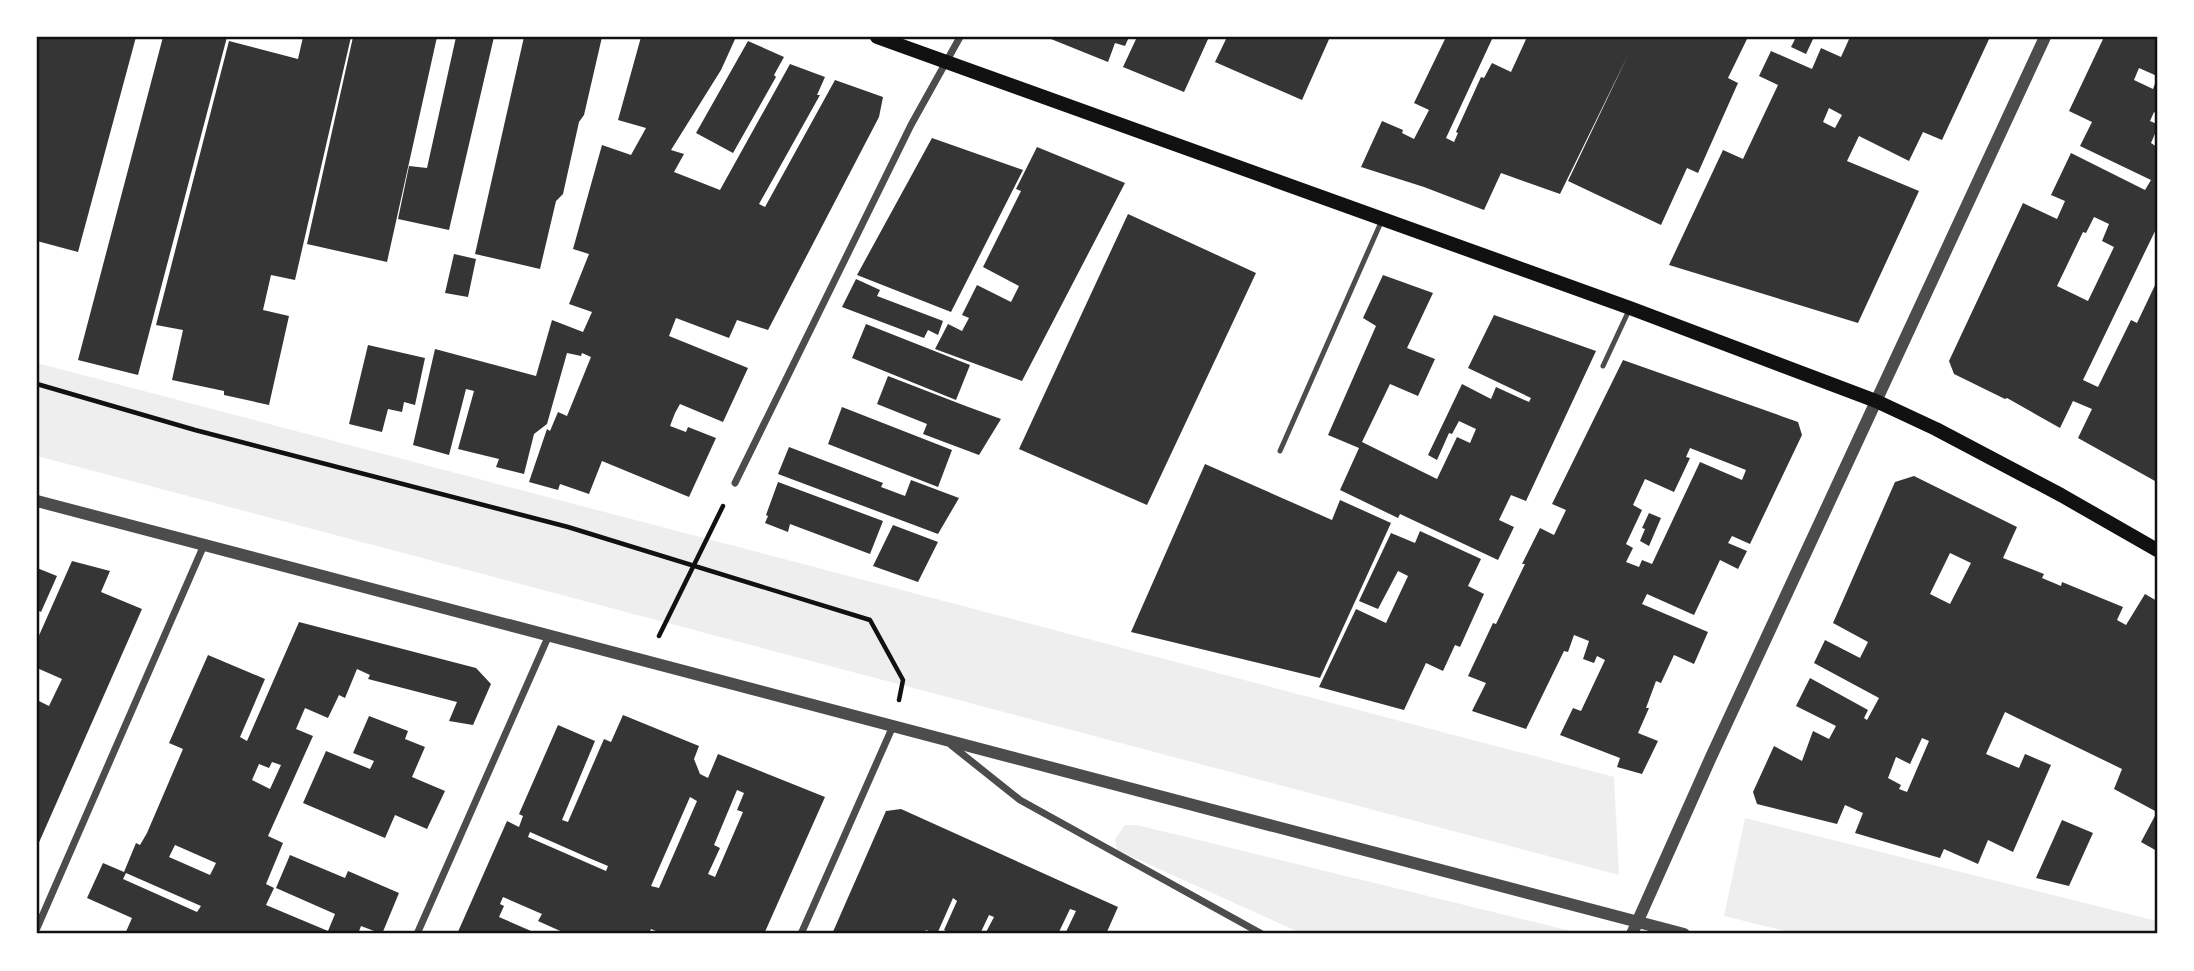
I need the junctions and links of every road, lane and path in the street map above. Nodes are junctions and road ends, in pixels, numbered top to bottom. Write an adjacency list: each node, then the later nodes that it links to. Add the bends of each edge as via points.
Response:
1 (877, 37): 4 (main road)
2 (960, 37): 4 (street)
3 (2045, 37): 9 (street)
4 (946, 62): 5 (main road); 11 (street)
5 (1382, 219): 6 (main road); 10 (lane)
6 (1630, 308): 7 (lane); 9 (main road)
7 (1603, 366)
8 (37, 384): 15 (path, via 568,527)
9 (1876, 401): 14 (main road, via 2061,495); 21 (street)
10 (1280, 451)
11 (735, 483): 15 (path)
12 (37, 500): 13 (street)
13 (205, 544): 16 (street); 22 (street)
14 (2157, 550)
15 (694, 566): 17 (path); 18 (path, via 870,620)
16 (550, 635): 17 (street); 23 (street)
17 (648, 660): 19 (street)
18 (903, 680)
19 (893, 725): 20 (street); 24 (street)
20 (942, 738): 21 (street); 25 (street, via 1020,800)
21 (1638, 921): 26 (street); 27 (street)
22 (37, 928)
23 (417, 934)
24 (801, 934)
25 (1262, 934)
26 (1632, 934)
27 (1684, 934)

